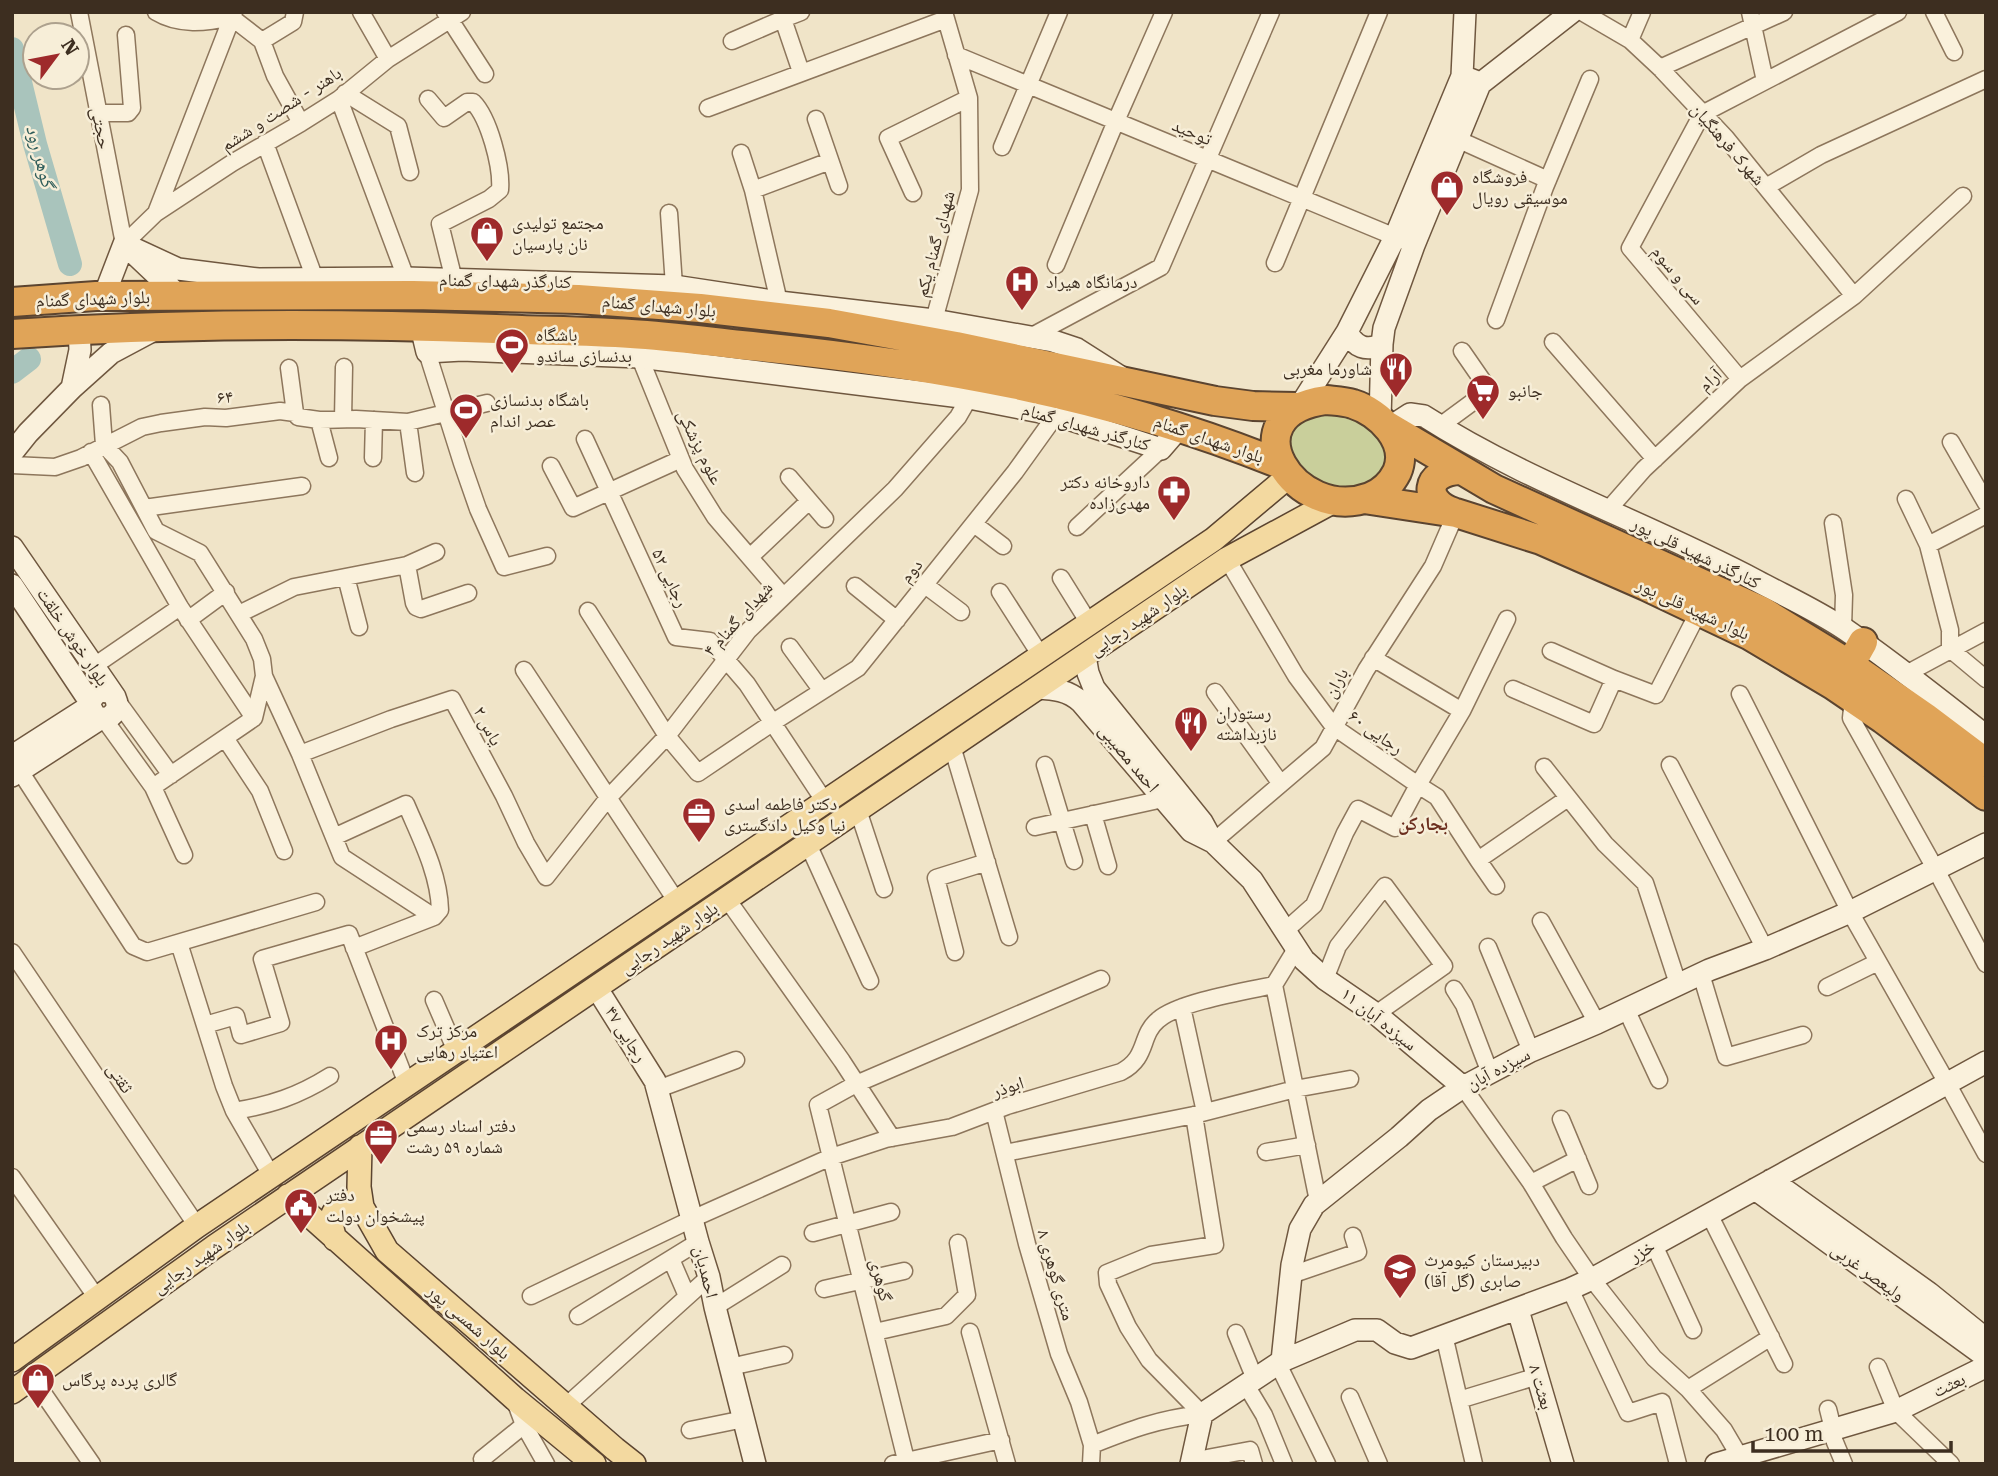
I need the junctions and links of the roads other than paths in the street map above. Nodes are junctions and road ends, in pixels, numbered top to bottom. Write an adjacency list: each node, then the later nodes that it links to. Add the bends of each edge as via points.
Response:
1 (79, 12): 41 (street, حجتی)
2 (156, 12): 17 (street, via 187,22 213,22)
3 (295, 12): 24 (street, via 293,22)
4 (361, 12): 28 (street)
5 (801, 12): 20 (street)
6 (1059, 12): 36 (street)
7 (1164, 12): 44 (street)
8 (1271, 12): 50 (street)
9 (1379, 12): 59 (street)
10 (1465, 12): 34 (street)
11 (1572, 12): 34 (street)
12 (1582, 12): 23 (street, شهرک فرهنگیان)
13 (1642, 12): 23 (street)
14 (1784, 12): 21 (street)
15 (1898, 12): 35 (street)
16 (1934, 12): 26 (street)
17 (232, 15): 24 (street); 60 (street)
18 (452, 15): 28 (street, باهنر - شصت و ششم); 31 (street)
19 (945, 15): 27 (street, شهدای گمنام یکم); 30 (street)
20 (783, 19): 25 (street); 30 (street)
21 (1751, 19): 29 (street); 35 (street)
22 (126, 35): 41 (street, via 132,108 128,113)
23 (1630, 40): 29 (street, شهرک فرهنگیان)
24 (262, 41): 45 (street)
25 (732, 41)
26 (1954, 52)
27 (956, 55): 36 (street, توحید); 38 (street, شهدای گمنام یکم)
28 (388, 60): 37 (street, باهنر - شصت و ششم)
29 (1660, 68): 42 (street, شهرک فرهنگیان)
30 (801, 72): 40 (street)
31 (485, 74)
32 (1590, 79): 53 (street)
33 (1986, 79): 55 (street, via 1821,155)
34 (1471, 80): 46 (street); 62 (street)
35 (1765, 81): 42 (street)
36 (1028, 85): 44 (street, توحید); 48 (street)
37 (342, 96): 45 (street, باهنر - شصت و ششم); 52 (street, via 398,127); 66 (street)
38 (969, 98): 57 (street, via 888,138); 80 (street, شهدای گمنام یکم, via 970,190)
39 (428, 99): 69 (street, via 443,118 473,102 488,129 501,176 500,190 489,199 440,224)
40 (708, 108)
41 (97, 113): 63 (street, حجتی)
42 (1702, 114): 55 (street, شهرک فرهنگیان); 96 (street, سی و سوم, via 1630,248)
43 (816, 119): 51 (street)
44 (1116, 121): 50 (street, توحید); 65 (street)
45 (301, 123): 47 (street, باهنر - شصت و ششم)
46 (1457, 139): 53 (street); 62 (street)
47 (265, 143): 60 (street, باهنر - شصت و ششم); 68 (street)
48 (1002, 148)
49 (741, 153): 56 (street)
50 (1208, 159): 59 (street, توحید); 87 (street, via 1161,267)
51 (830, 161): 54 (street); 56 (street)
52 (411, 172)
53 (1548, 180): 81 (street)
54 (839, 186)
55 (1766, 187): 75 (street, شهرک فرهنگیان)
56 (752, 190): 77 (street)
57 (913, 193)
58 (1963, 196): 75 (street, آرام)
59 (1301, 198): 62 (street, توحید); 64 (street)
60 (156, 213): 63 (street, باهنر - شصت و ششم)
61 (669, 213): 70 (street)
62 (1404, 241): 85 (street); 90 (street)
63 (124, 244): 67 (street, کنارگذر شهدای گمنام, via 178,269); 72 (street); 73 (street)
64 (1275, 263)
65 (1056, 265)
66 (406, 278): 69 (street, کنارگذر شهدای گمنام); 71 (street, کنارگذر شهدای گمنام)
67 (258, 279): 68 (street, کنارگذر شهدای گمنام); 74 (street)
68 (315, 279): 71 (street, کنارگذر شهدای گمنام)
69 (454, 280): 70 (street, کنارگذر شهدای گمنام)
70 (674, 286): 77 (street, کنارگذر شهدای گمنام)
71 (355, 287): 74 (highway, بلوار شهدای گمنام); 84 (highway, بلوار شهدای گمنام, via 700,308)
72 (104, 296): 73 (highway, بلوار شهدای گمنام); 76 (highway, بلوار شهدای گمنام)
73 (179, 296): 74 (highway, بلوار شهدای گمنام)
74 (223, 296)
75 (1854, 296): 96 (street, آرام)
76 (12, 302)
77 (779, 302): 78 (street, کنارگذر شهدای گمنام)
78 (847, 310): 79 (street, کنارگذر شهدای گمنام); 84 (street)
79 (900, 316): 80 (street, کنارگذر شهدای گمنام); 84 (street)
80 (934, 320): 87 (street, کنارگذر شهدای گمنام)
81 (1496, 320)
82 (161, 326): 83 (highway, بلوار شهدای گمنام); 88 (highway, بلوار شهدای گمنام); 99 (street, via 111,353)
83 (79, 329): 86 (highway, بلوار شهدای گمنام); 99 (street)
84 (874, 331): 97 (highway, بلوار شهدای گمنام)
85 (1347, 331): 90 (street, via 1358,346); 104 (street)
86 (12, 334)
87 (1032, 337): 97 (street, کنارگذر شهدای گمنام, via 1077,349)
88 (424, 339): 91 (highway, بلوار شهدای گمنام); 105 (street)
89 (1553, 342): 124 (street)
90 (1381, 344): 112 (street)
91 (635, 346): 93 (highway, بلوار شهدای گمنام); 98 (street, کنارگذر شهدای گمنام); 123 (street, علوم پزشکی)
92 (1462, 351): 114 (street, via 1489,390)
93 (853, 357): 98 (street); 113 (highway, بلوار شهدای گمنام, via 1069,395)
94 (344, 367): 108 (street)
95 (289, 368): 106 (street)
96 (1740, 379): 124 (street, آرام)
97 (1129, 383): 101 (highway, بلوار شهدای گمنام)
98 (887, 387): 100 (street, کنارگذر شهدای گمنام)
99 (72, 388): 120 (street)
100 (969, 398): 107 (street, کنارگذر شهدای گمنام); 166 (street, شهدای گمنام ۴, via 895,489)
101 (1215, 401): 104 (highway, بلوار شهدای گمنام); 115 (highway, via 1224,421)
102 (487, 403): 105 (street, ۶۴)
103 (101, 405): 118 (street)
104 (1299, 407): 112 (highway, via 1339,401 1364,409); 127 (highway, via 1285,418 1278,432 1276,448)
105 (446, 413): 111 (street, ۶۴); 153 (street, via 478,509 504,567)
106 (295, 414): 109 (street, ۶۴); 118 (street, ۶۴, via 280,411 161,423 142,427)
107 (1056, 415): 119 (street, کنارگذر شهدای گمنام); 144 (street, دوم)
108 (343, 419): 109 (street, ۶۴); 110 (street, ۶۴)
109 (319, 420): 122 (street)
110 (374, 420): 111 (street, ۶۴); 121 (street)
111 (408, 422): 129 (street)
112 (1385, 424): 114 (street, کنارگذر شهید قلی پور, via 1416,414); 128 (highway, بلوار شهید قلی پور); 133 (highway, via 1396,437 1400,453 1391,484 1378,494)
113 (1180, 426): 115 (highway, بلوار شهدای گمنام); 119 (street)
114 (1440, 426): 138 (street, کنارگذر شهید قلی پور, via 1552,486)
115 (1210, 438): 127 (highway, بلوار شهدای گمنام)
116 (585, 439): 132 (street, رجایی ۵۲)
117 (1951, 442): 136 (street)
118 (98, 449): 125 (street, ۶۴, via 55,467); 137 (street, via 120,462); 148 (street)
119 (1161, 449): 145 (street)
120 (12, 453)
121 (373, 457)
122 (329, 458)
123 (681, 459): 132 (street); 154 (street, علوم پزشکی, via 715,517)
124 (1655, 459): 138 (street, آرام)
125 (12, 466)
126 (551, 466): 132 (street, via 573,509)
127 (1285, 470): 133 (highway, via 1300,486 1324,498); 140 (main road, بلوار شهید رجایی)
128 (1459, 470): 139 (highway, via 1439,474 1432,491 1442,508); 164 (highway, بلوار شهید قلی پور, via 1494,489)
129 (415, 473)
130 (789, 477): 135 (street)
131 (302, 486): 137 (street)
132 (609, 491): 184 (street, رجایی ۵۲, via 676,637 710,641)
133 (1350, 499): 139 (highway, بلوار شهید قلی پور); 147 (main road, بلوار شهید رجایی)
134 (1906, 499): 150 (street)
135 (809, 501): 142 (street); 154 (street)
136 (1986, 503)
137 (144, 508): 146 (street)
138 (1608, 510): 164 (street, کنارگذر شهید قلی پور)
139 (1455, 512): 168 (highway, بلوار شهید قلی پور, via 1541,540); 183 (street, باران, via 1433,566)
140 (1245, 513): 147 (main road, via 1265,511 1273,529); 174 (main road, بلوار شهید رجایی, via 1214,540)
141 (1986, 515): 150 (street)
142 (825, 519)
143 (1833, 523): 177 (street)
144 (974, 524): 149 (street); 160 (street, دوم)
145 (1077, 527)
146 (156, 531): 148 (street); 162 (street, via 200,553)
147 (1267, 537): 155 (main road, بلوار شهید رجایی)
148 (141, 540): 170 (street)
149 (1003, 545)
150 (1928, 545): 179 (street, via 1950,630)
151 (12, 547): 185 (street, بلوار خوش خلقت)
152 (436, 552): 156 (street)
153 (547, 556)
154 (750, 557): 166 (street, علوم پزشکی)
155 (1227, 559): 182 (main road, بلوار شهید رجایی); 203 (street, رجایی ۶۰, via 1296,676)
156 (407, 565): 157 (street); 165 (street, via 416,607)
157 (346, 577): 171 (street, via 295,587); 175 (street)
158 (1061, 579): 174 (street)
159 (12, 585): 199 (street, بلوار خوش خلقت)
160 (925, 585): 169 (street); 173 (street, دوم)
161 (855, 586): 173 (street)
162 (226, 592): 170 (street); 171 (street)
163 (1000, 592): 181 (street)
164 (1751, 592): 177 (highway, بلوار شهید قلی پور, via 1762,611)
165 (468, 593)
166 (783, 596): 184 (street, شهدای گمنام ۴)
167 (588, 611): 204 (street)
168 (1699, 611): 189 (street, via 1656,695); 198 (highway, بلوار شهید قلی پور, via 1749,635)
169 (961, 612)
170 (184, 613): 185 (street); 201 (street)
171 (239, 614): 188 (street, via 254,639)
172 (1507, 619): 200 (street)
173 (897, 620): 193 (street, دوم, via 858,668)
174 (1090, 623): 181 (main road, بلوار شهید رجایی)
175 (359, 627)
176 (1986, 631): 179 (street)
177 (1852, 645): 187 (street); 209 (highway, بلوار شهید قلی پور, via 1925,717)
178 (790, 647): 193 (street)
179 (1950, 649): 187 (street); 190 (street)
180 (1551, 650): 189 (street)
181 (1041, 656): 222 (main road, بلوار شهید رجایی)
182 (1086, 656): 191 (main road, بلوار شهید رجایی); 197 (street, احمد مصیبی)
183 (1373, 658): 200 (street); 203 (street, باران)
184 (725, 659): 202 (street, رجایی ۵۲); 204 (street, شهدای گمنام ۴)
185 (94, 666): 196 (street, بلوار خوش خلقت)
186 (524, 670): 219 (street)
187 (1906, 674): 205 (street)
188 (264, 676): 201 (street); 208 (street)
189 (1614, 679): 192 (street, via 1594,724)
190 (1986, 680)
191 (1037, 688): 197 (street, احمد مصیبی); 207 (main road, بلوار شهید رجایی)
192 (1513, 690)
193 (822, 691): 202 (street, دوم)
194 (1215, 692): 215 (street)
195 (1740, 694): 244 (street)
196 (114, 697): 199 (street, via 98,692 93,696); 214 (street)
197 (1089, 697): 221 (street, احمد مصیبی); 228 (street, احمد مصیبی, via 1202,822)
198 (1853, 699): 218 (highway, بلوار شهید قلی پور); 237 (street, via 1851,718)
199 (96, 711): 212 (street, بلوار خوش خلقت); 217 (street)
200 (1462, 711): 216 (street)
201 (254, 718): 206 (street)
202 (772, 723): 204 (street, دوم, via 698,773); 222 (street, رجایی ۵۲)
203 (1334, 727): 215 (street, باران, via 1323,748); 216 (street, رجایی ۶۰)
204 (667, 736): 219 (street, شهدای گمنام ۴)
205 (1986, 736)
206 (225, 738): 214 (street); 231 (street, via 260,791)
207 (952, 746): 223 (main road, بلوار شهید رجایی); 235 (street)
208 (300, 754): 227 (street); 238 (street, یاس ۲, via 452,699)
209 (1986, 763)
210 (1045, 765): 225 (street)
211 (1670, 765): 252 (street)
212 (15, 767): 250 (street, via 133,946 147,951)
213 (1545, 767): 220 (street)
214 (171, 775): 217 (street)
215 (1281, 784): 228 (street, باران)
216 (1418, 785): 233 (street, رجایی ۶۰, via 1437,797); 248 (street, via 1395,828 1358,809 1314,905)
217 (153, 787): 232 (street)
218 (1986, 796)
219 (608, 798): 238 (street, شهدای گمنام ۴); 243 (street)
220 (1568, 798): 233 (street); 261 (street, via 1645,883)
221 (1163, 799): 224 (street); 228 (street, احمد مصیبی, via 1191,831)
222 (825, 802): 243 (main road, بلوار شهید رجایی)
223 (858, 810): 229 (main road, بلوار شهید رجایی); 240 (street)
224 (1093, 814): 225 (street); 236 (street)
225 (1062, 821): 226 (street); 234 (street)
226 (1035, 827)
227 (334, 837): 245 (street, via 342,858); 245 (street, via 407,804 436,879 440,910)
228 (1213, 842): 248 (street, احمد مصیبی, via 1252,880)
229 (808, 844): 241 (main road, بلوار شهید رجایی); 260 (street)
230 (1986, 844): 237 (street, سیزده آبان)
231 (284, 851)
232 (184, 855)
233 (1478, 860): 239 (street, رجایی ۶۰)
234 (1074, 861)
235 (987, 862): 247 (street); 254 (street, via 936,878)
236 (1108, 866)
237 (1936, 870): 244 (street, سیزده آبان); 256 (street)
238 (546, 877)
239 (1496, 886)
240 (884, 889)
241 (727, 899): 263 (main road, بلوار شهید رجایی); 283 (street)
242 (316, 902): 250 (street)
243 (677, 902): 273 (main road, بلوار شهید رجایی)
244 (1850, 912): 252 (street, سیزده آبان); 255 (street)
245 (434, 917): 249 (street)
246 (1541, 921): 270 (street)
247 (1009, 937)
248 (1291, 940): 259 (street, سیزده آبان ۱۱); 262 (street)
249 (352, 941): 271 (street, via 262,959 281,1023 241,1035 236,1016); 282 (street)
250 (179, 943): 271 (street)
251 (1488, 947): 274 (street)
252 (1765, 950): 257 (street, سیزده آبان)
253 (12, 952): 311 (street, ثقتی)
254 (955, 952)
255 (1878, 962): 264 (street); 281 (street)
256 (1986, 964)
257 (1701, 974): 261 (street, سیزده آبان); 272 (street, via 1726,1057)
258 (1101, 979): 283 (street)
259 (1325, 979): 269 (street, سیزده آبان ۱۱); 269 (street, via 1338,946 1385,886 1444,966)
260 (870, 981)
261 (1678, 984): 268 (street, سیزده آبان)
262 (1274, 985): 267 (street, ابوذر); 286 (street)
263 (596, 987): 284 (street, رجایی ۴۷); 293 (main road, بلوار شهید رجایی)
264 (1827, 987)
265 (1454, 989): 277 (street)
266 (434, 1000): 273 (street)
267 (1182, 1007): 288 (street, ابوذر, via 1157,1021 1130,1068); 289 (street)
268 (1626, 1009): 270 (street, سیزده آبان); 280 (street)
269 (1376, 1014): 285 (street, سیزده آبان ۱۱)
270 (1597, 1023): 274 (street, سیزده آبان)
271 (205, 1026): 287 (street)
272 (1803, 1035)
273 (456, 1051): 282 (main road, بلوار شهید رجایی)
274 (1531, 1051): 277 (street, سیزده آبان)
275 (736, 1059): 284 (street)
276 (1986, 1062): 281 (street, خزر)
277 (1490, 1073): 285 (street, سیزده آبان)
278 (330, 1076): 287 (street, via 284,1100)
279 (1350, 1080): 286 (street)
280 (1659, 1080)
281 (1948, 1083): 296 (street); 302 (street, خزر)
282 (407, 1084): 299 (main road, بلوار شهید رجایی)
283 (856, 1084): 291 (street); 297 (street, گوهری, via 818,1105)
284 (657, 1085): 309 (street, احمدیان)
285 (1463, 1087): 301 (street); 305 (street, سیزده آبان)
286 (1295, 1089): 289 (street); 292 (street)
287 (234, 1111): 299 (street)
288 (994, 1111): 291 (street, ابوذر, via 952,1127); 295 (street, ۸ متری گوهری)
289 (1199, 1113): 295 (street); 356 (street, via 1215,1245 1151,1255 1107,1273 1128,1327 1149,1360)
290 (1561, 1119): 298 (street)
291 (892, 1138): 297 (street, ابوذر)
292 (1307, 1145): 294 (street); 305 (street)
293 (360, 1147): 304 (main road, بلوار شهید رجایی); 306 (main road, بلوار شمسی پور)
294 (1266, 1152)
295 (1005, 1153): 362 (street, ۸ متری گوهری, via 1059,1354)
296 (1986, 1154)
297 (831, 1157): 309 (street, ابوذر); 310 (street, گوهری)
298 (1578, 1159): 301 (street); 303 (street)
299 (271, 1175): 304 (street); 311 (main road, بلوار شهید رجایی)
300 (12, 1177): 329 (street)
301 (1531, 1183): 323 (street)
302 (1763, 1184): 308 (street, خزر); 340 (street, ولیعصر غربی, via 1876,1266 1929,1293)
303 (1589, 1186)
304 (288, 1196): 314 (main road, بلوار شمسی پور); 347 (main road, بلوار شهید رجایی)
305 (1318, 1201): 321 (street, سیزده آبان, via 1300,1229)
306 (362, 1207): 314 (main road, via 347,1202 339,1206 332,1215); 354 (main road, بلوار شمسی پور, via 387,1251)
307 (891, 1212): 310 (street)
308 (1709, 1214): 317 (street, خزر); 338 (street)
309 (692, 1219): 315 (street, احمدیان); 327 (street, ابوذر)
310 (848, 1223): 312 (street); 324 (street, گوهری)
311 (197, 1226): 329 (main road, بلوار شهید رجایی)
312 (813, 1233)
313 (1353, 1236): 321 (street, via 1358,1252)
314 (335, 1239): 352 (main road, بلوار شمسی پور)
315 (698, 1242): 318 (street); 322 (street, احمدیان)
316 (958, 1243): 334 (street, via 967,1295 946,1316)
317 (1654, 1245): 323 (street, خزر); 333 (street)
318 (671, 1259): 328 (street); 332 (street)
319 (782, 1265): 330 (street)
320 (904, 1270): 324 (street)
321 (1291, 1275): 342 (street, سیزده آبان)
322 (709, 1277): 328 (street); 330 (street, احمدیان)
323 (1592, 1279): 326 (street, خزر); 349 (street, via 1654,1358)
324 (862, 1280): 325 (street); 334 (street, گوهری)
325 (824, 1289)
326 (1570, 1289): 331 (street, خزر); 380 (street, via 1628,1413 1662,1402)
327 (531, 1296)
328 (688, 1296): 354 (street)
329 (97, 1298): 341 (main road, بلوار شهید رجایی)
330 (715, 1307): 344 (street, احمدیان)
331 (1518, 1310): 337 (street, خزر); 346 (street, بعثت ۸)
332 (578, 1316)
333 (1693, 1330)
334 (875, 1332): 366 (street, گوهری)
335 (970, 1332): 361 (street)
336 (1236, 1333): 348 (street)
337 (1444, 1335): 342 (street, خزر, via 1411,1348 1377,1330 1355,1331); 353 (street)
338 (1771, 1337): 343 (street); 349 (street)
339 (784, 1355): 344 (street)
340 (1984, 1356): 355 (street, بعثت)
341 (12, 1360)
342 (1280, 1363): 348 (street); 376 (street)
343 (1784, 1364)
344 (730, 1367): 357 (street, احمدیان)
345 (1878, 1367): 355 (street)
346 (1538, 1376): 353 (street); 379 (street, بعثت ۸)
347 (32, 1377): 350 (main road, بلوار شهید رجایی); 367 (street)
348 (1251, 1382): 356 (street); 375 (street)
349 (1688, 1389): 364 (street, via 1724,1430)
350 (12, 1392)
351 (1350, 1397): 377 (street)
352 (514, 1399): 359 (street); 369 (main road, بلوار شمسی پور)
353 (1460, 1400): 378 (street)
354 (566, 1406): 370 (main road, بلوار شمسی پور)
355 (1896, 1411): 358 (street, بعثت); 383 (street)
356 (1202, 1414): 362 (street, via 1136,1427); 365 (street)
357 (744, 1419): 360 (street); 371 (street, احمدیان)
358 (1830, 1423): 364 (street, بعثت); 382 (street)
359 (524, 1425): 363 (street); 368 (street)
360 (690, 1430)
361 (1001, 1440): 366 (street); 372 (street)
362 (1093, 1445): 373 (street)
363 (482, 1459)
364 (1742, 1460): 381 (street, بعثت)
365 (1191, 1462): 374 (street, via 1250,1450)
366 (902, 1463)
367 (92, 1464)
368 (546, 1464)
369 (594, 1464)
370 (634, 1464)
371 (755, 1464)
372 (1007, 1464)
373 (1091, 1464)
374 (1254, 1464)
375 (1284, 1464)
376 (1327, 1464)
377 (1379, 1464)
378 (1474, 1464)
379 (1563, 1464)
380 (1678, 1464)
381 (1716, 1464)
382 (1844, 1464)
383 (1951, 1464)

